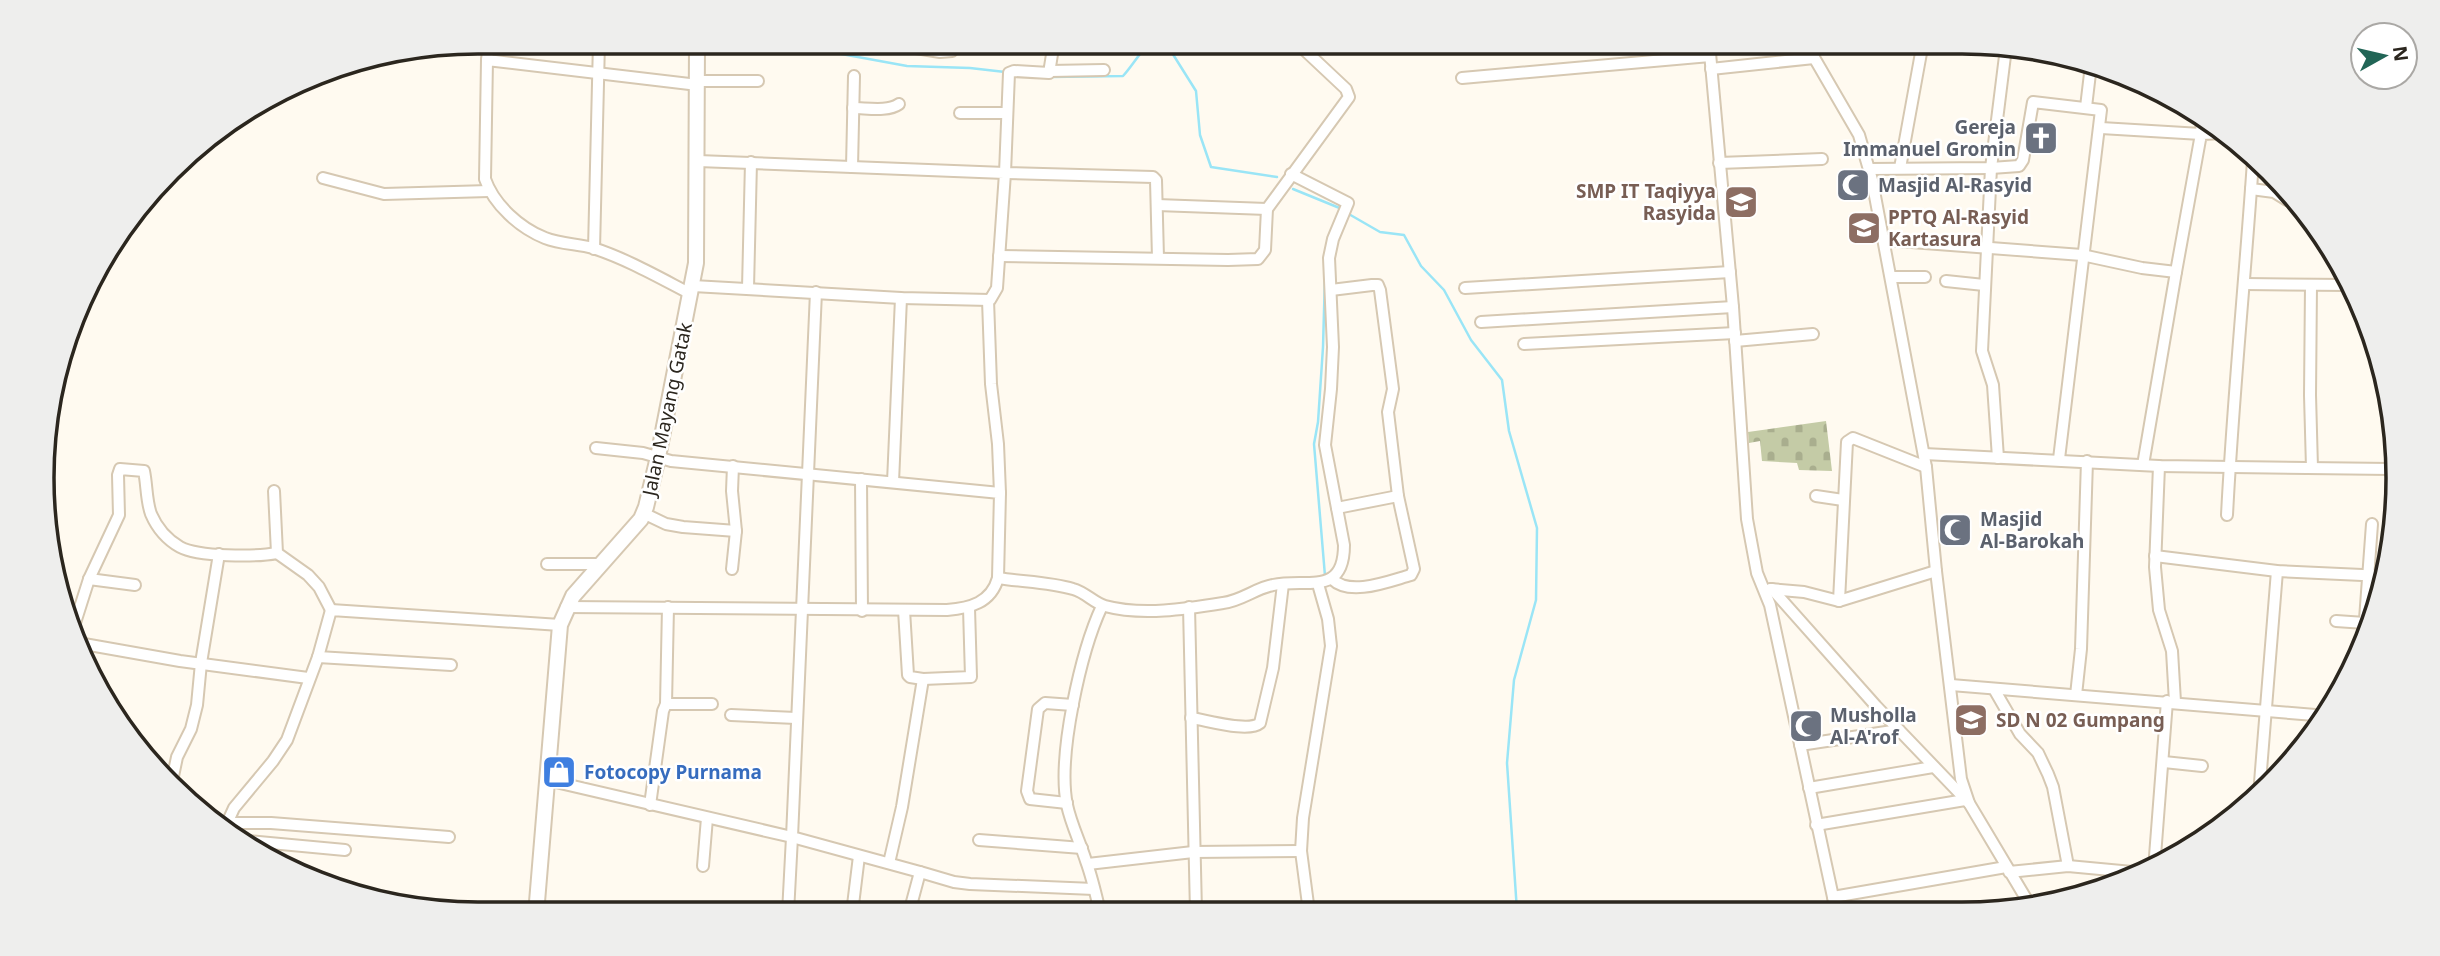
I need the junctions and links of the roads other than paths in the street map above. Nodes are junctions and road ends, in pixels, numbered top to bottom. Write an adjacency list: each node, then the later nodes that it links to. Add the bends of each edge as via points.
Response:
1 (488, 54): 11 (street)
2 (599, 54): 15 (street)
3 (697, 54): 20 (street, Jalan Mayang Gatak)
4 (1052, 54): 14 (street)
5 (1309, 54): 40 (street, via 1349,97)
6 (1812, 54): 10 (street)
7 (1921, 54): 35 (street)
8 (1710, 56): 13 (street); 18 (street)
9 (2005, 57): 36 (street)
10 (1814, 58): 13 (street); 37 (street, via 1853,123)
11 (487, 60): 15 (street); 43 (street, via 484,168)
12 (1104, 69): 14 (street)
13 (1712, 69): 33 (street)
14 (1050, 71): 25 (street, via 1010,72)
15 (599, 73): 20 (street); 49 (street)
16 (2090, 74): 23 (street)
17 (854, 76): 22 (street)
18 (1462, 78)
19 (758, 81): 20 (street)
20 (698, 83): 31 (street, Jalan Mayang Gatak)
21 (899, 104): 22 (street)
22 (853, 107): 34 (street)
23 (2086, 107): 26 (street, via 2101,110); 36 (street, via 2033,102 2021,164)
24 (960, 113): 25 (street)
25 (1007, 113): 39 (street)
26 (2101, 128): 29 (street); 51 (street)
27 (2202, 129): 29 (street)
28 (2209, 134): 29 (street)
29 (2201, 135): 54 (street)
30 (1822, 159): 33 (street)
31 (698, 162): 32 (street); 65 (street, Jalan Mayang Gatak)
32 (751, 162): 34 (street); 62 (street)
33 (1719, 163): 53 (street)
34 (852, 167): 39 (street)
35 (1900, 168): 36 (street); 37 (street)
36 (1991, 168): 48 (street)
37 (1873, 169): 47 (street)
38 (2252, 169): 42 (street)
39 (1005, 173): 45 (street, via 1150,175 1156,180); 50 (street)
40 (1291, 174): 46 (street); 64 (street, via 1346,201 1329,258)
41 (323, 178): 43 (street, via 384,194)
42 (2251, 189): 44 (street); 58 (street)
43 (489, 191): 49 (street, via 505,211 535,232)
44 (2276, 194)
45 (1157, 205): 46 (street); 52 (street)
46 (1267, 209): 52 (street, via 1265,250 1258,259)
47 (1889, 241): 48 (street); 55 (street)
48 (1987, 247): 51 (street); 59 (street)
49 (594, 249): 65 (street)
50 (999, 256): 52 (street); 68 (street, via 997,288)
51 (2082, 256): 54 (street); 78 (street)
52 (1158, 258)
53 (1730, 272): 63 (street); 69 (street)
54 (2176, 272): 80 (street)
55 (1891, 277): 56 (street); 75 (street)
56 (1925, 277)
57 (1946, 281): 59 (street)
58 (2245, 284): 60 (street); 84 (street)
59 (1984, 285): 77 (street, via 1982,351 1993,385)
60 (2311, 285): 61 (street); 85 (street)
61 (2339, 285)
62 (748, 288): 65 (street); 66 (street)
63 (1465, 288)
64 (1331, 289): 92 (street, via 1378,285 1380,290 1393,389 1388,409); 95 (street, via 1331,389 1325,445)
65 (692, 290): 76 (street, Jalan Mayang Gatak)
66 (816, 292): 67 (street); 87 (street)
67 (901, 298): 68 (street); 89 (street)
68 (988, 300): 91 (street)
69 (1733, 307): 70 (street); 72 (street)
70 (1481, 322)
71 (1813, 334): 72 (street)
72 (1735, 337): 73 (street); 115 (street, via 1747,519 1756,573)
73 (1524, 344)
74 (596, 448): 76 (street)
75 (1924, 454): 77 (street); 83 (street)
76 (658, 457): 81 (street); 96 (street, Jalan Mayang Gatak)
77 (1998, 458): 78 (street)
78 (2059, 459): 79 (street)
79 (2087, 461): 80 (street); 139 (street)
80 (2143, 465): 82 (street)
81 (733, 466): 87 (street); 99 (street)
82 (2159, 466): 84 (street); 102 (street)
83 (1926, 467): 94 (street, via 1849,439); 106 (street)
84 (2229, 467): 85 (street); 97 (street)
85 (2312, 468): 86 (street)
86 (2386, 469)
87 (807, 473): 88 (street); 124 (street)
88 (861, 479): 89 (street); 126 (street)
89 (893, 482): 91 (street)
90 (274, 491): 101 (street)
91 (1000, 493): 110 (street)
92 (1398, 496): 95 (street); 112 (street, via 1413,572 1353,587)
93 (1816, 496): 94 (street)
94 (1843, 500): 116 (street)
95 (1337, 509): 112 (street, via 1344,553)
96 (643, 513): 99 (street, via 666,524); 104 (street, Jalan Mayang Gatak)
97 (2227, 514)
98 (2372, 524): 108 (street)
99 (736, 531): 105 (street)
100 (219, 554): 101 (street); 111 (street, via 186,549 166,537 150,512 144,472 120,469 118,516); 133 (street)
101 (271, 554): 123 (street, via 308,575)
102 (2155, 555): 107 (street); 140 (street, via 2159,610 2172,651)
103 (547, 564): 104 (street)
104 (600, 564): 119 (street, Jalan Mayang Gatak)
105 (732, 569)
106 (1936, 570): 116 (street); 137 (street)
107 (2277, 570): 108 (street); 144 (street)
108 (2368, 575): 109 (street); 117 (street)
109 (2374, 575)
110 (999, 578): 118 (street, via 1074,589); 122 (street, via 986,598)
111 (89, 579): 114 (street); 127 (street)
112 (1325, 582): 113 (street); 173 (street, via 1331,659)
113 (1283, 584): 121 (street, via 1232,601); 148 (street, via 1273,667 1260,723 1247,728)
114 (135, 585)
115 (1767, 588): 116 (street); 149 (street); 150 (street)
116 (1839, 600)
117 (2366, 605)
118 (1102, 606): 121 (street); 143 (street)
119 (566, 607): 120 (street); 129 (street, Jalan Mayang Gatak)
120 (668, 607): 124 (street); 141 (street)
121 (1189, 607): 148 (street)
122 (969, 608): 125 (street); 136 (street, via 971,677)
123 (331, 610): 129 (street); 132 (street)
124 (801, 610): 126 (street); 147 (street)
125 (904, 610): 126 (street); 136 (street, via 908,675)
126 (862, 611)
127 (77, 615)
128 (2336, 621): 130 (street)
129 (559, 625): 156 (street, Jalan Mayang Gatak)
130 (2358, 627)
131 (89, 645): 133 (street)
132 (318, 657): 134 (street); 135 (street)
133 (201, 663): 135 (street); 154 (street, via 194,719)
134 (451, 665)
135 (309, 678): 162 (street, via 286,740)
136 (923, 679): 177 (street)
137 (1951, 685): 138 (street); 158 (street)
138 (1994, 689): 139 (street); 180 (street, via 2048,774)
139 (2076, 695): 140 (street)
140 (2171, 701): 144 (street); 151 (street)
141 (666, 704): 142 (street); 160 (street)
142 (712, 704)
143 (1073, 705): 159 (street, via 1065,775); 159 (street, via 1045,703 1038,709 1027,791 1030,799)
144 (2267, 709): 145 (street); 155 (street)
145 (2313, 714)
146 (731, 715): 147 (street)
147 (796, 718): 167 (street)
148 (1191, 718): 174 (street)
149 (1899, 730): 150 (street); 153 (street)
150 (1800, 745): 157 (street)
151 (2164, 762): 152 (street); 175 (street)
152 (2202, 765)
153 (1933, 767): 157 (street); 158 (street)
154 (174, 773)
155 (2260, 779)
156 (547, 780): 160 (street); 187 (street, Jalan Mayang Gatak)
157 (1809, 788): 165 (street)
158 (1967, 802): 165 (street); 181 (street)
159 (1067, 803): 171 (street)
160 (650, 805): 161 (street)
161 (707, 818): 167 (street); 179 (street)
162 (228, 820)
163 (271, 823): 164 (street); 166 (street); 170 (street)
164 (236, 825)
165 (1816, 825): 185 (street)
166 (449, 837)
167 (792, 837): 176 (street); 188 (street)
168 (979, 840): 171 (street)
169 (263, 843): 170 (street)
170 (268, 844): 172 (street)
171 (1082, 848): 178 (street)
172 (345, 850)
173 (1301, 851): 174 (street); 193 (street)
174 (1193, 852): 178 (street); 192 (street)
175 (2155, 855)
176 (859, 856): 177 (street); 189 (street)
177 (888, 863): 183 (street)
178 (1088, 864): 184 (street)
179 (703, 866)
180 (2068, 866): 181 (street); 182 (street)
181 (2007, 870): 185 (street); 186 (street)
182 (2119, 871)
183 (920, 872): 184 (street, via 970,884); 190 (street)
184 (1094, 889): 191 (street)
185 (1833, 897): 194 (street)
186 (2024, 897)
187 (537, 902)
188 (789, 902)
189 (853, 902)
190 (912, 902)
191 (1097, 902)
192 (1196, 902)
193 (1308, 902)
194 (1834, 902)

